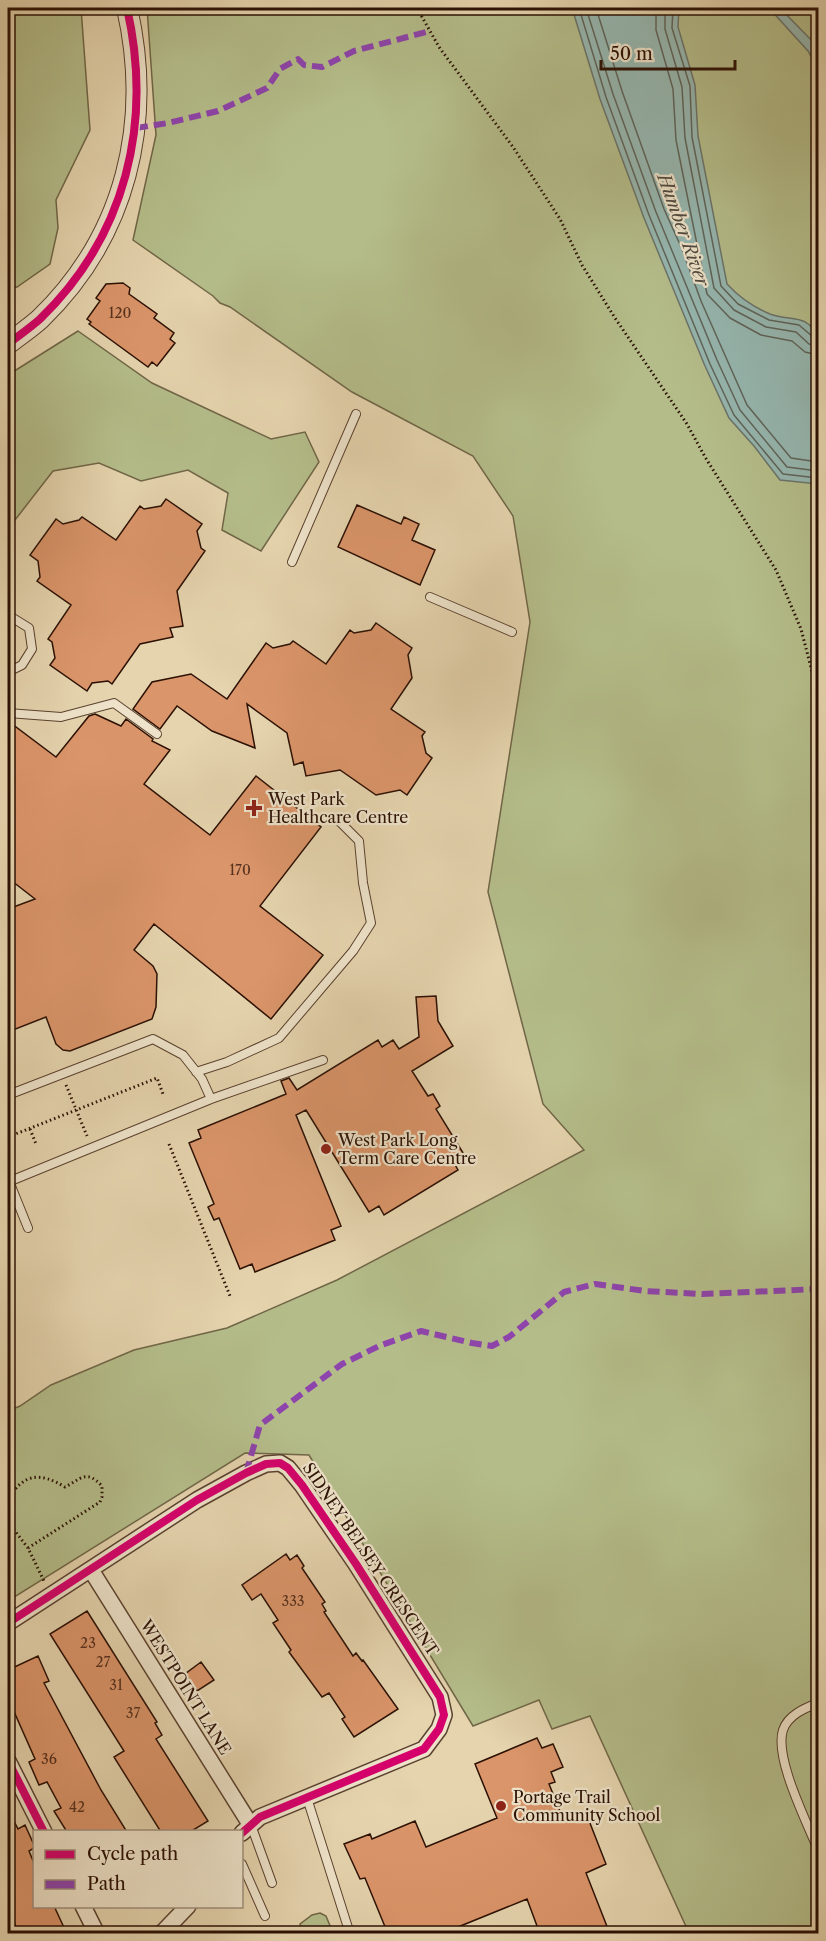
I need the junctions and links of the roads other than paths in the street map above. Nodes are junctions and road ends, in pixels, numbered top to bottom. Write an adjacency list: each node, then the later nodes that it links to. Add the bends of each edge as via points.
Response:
1 (127, 8): 2 (street, via 138,109 131,157 113,215 64,293 39,320)
2 (8, 344)
3 (356, 414): 4 (lane)
4 (292, 562)
5 (430, 597): 7 (lane)
6 (8, 615): 8 (lane, via 29,628 32,649 22,665)
7 (512, 632)
8 (8, 672)
9 (8, 713): 10 (lane, via 62,717 114,702)
10 (158, 734)
11 (337, 819): 13 (lane, via 359,841 371,922 353,951 279,1038)
12 (323, 1060): 15 (lane)
13 (196, 1072): 14 (lane, via 183,1055 153,1039); 15 (lane)
14 (8, 1095)
15 (211, 1099): 16 (lane)
16 (8, 1181): 17 (lane)
17 (28, 1228)
18 (91, 1570): 19 (street, SIDNEY BELSEY CRESCENT); 22 (street, SIDNEY BELSEY CRESCENT, via 197,1500 246,1473 266,1464 288,1467 422,1666 440,1697 444,1715 440,1729 424,1749); 23 (street, WESTPOINT LANE)
19 (8, 1623)
20 (819, 1703): 25 (lane, via 803,1708 790,1719 783,1731 782,1755)
21 (8, 1761): 24 (street)
22 (307, 1798): 23 (street, SIDNEY BELSEY CRESCENT, via 260,1817); 33 (lane)
23 (246, 1828): 27 (lane)
24 (43, 1830)
25 (819, 1850)
26 (243, 1865): 30 (lane)
27 (272, 1883)
28 (84, 1908): 31 (street)
29 (186, 1908): 32 (street)
30 (265, 1916)
31 (97, 1934)
32 (161, 1934)
33 (350, 1934)

